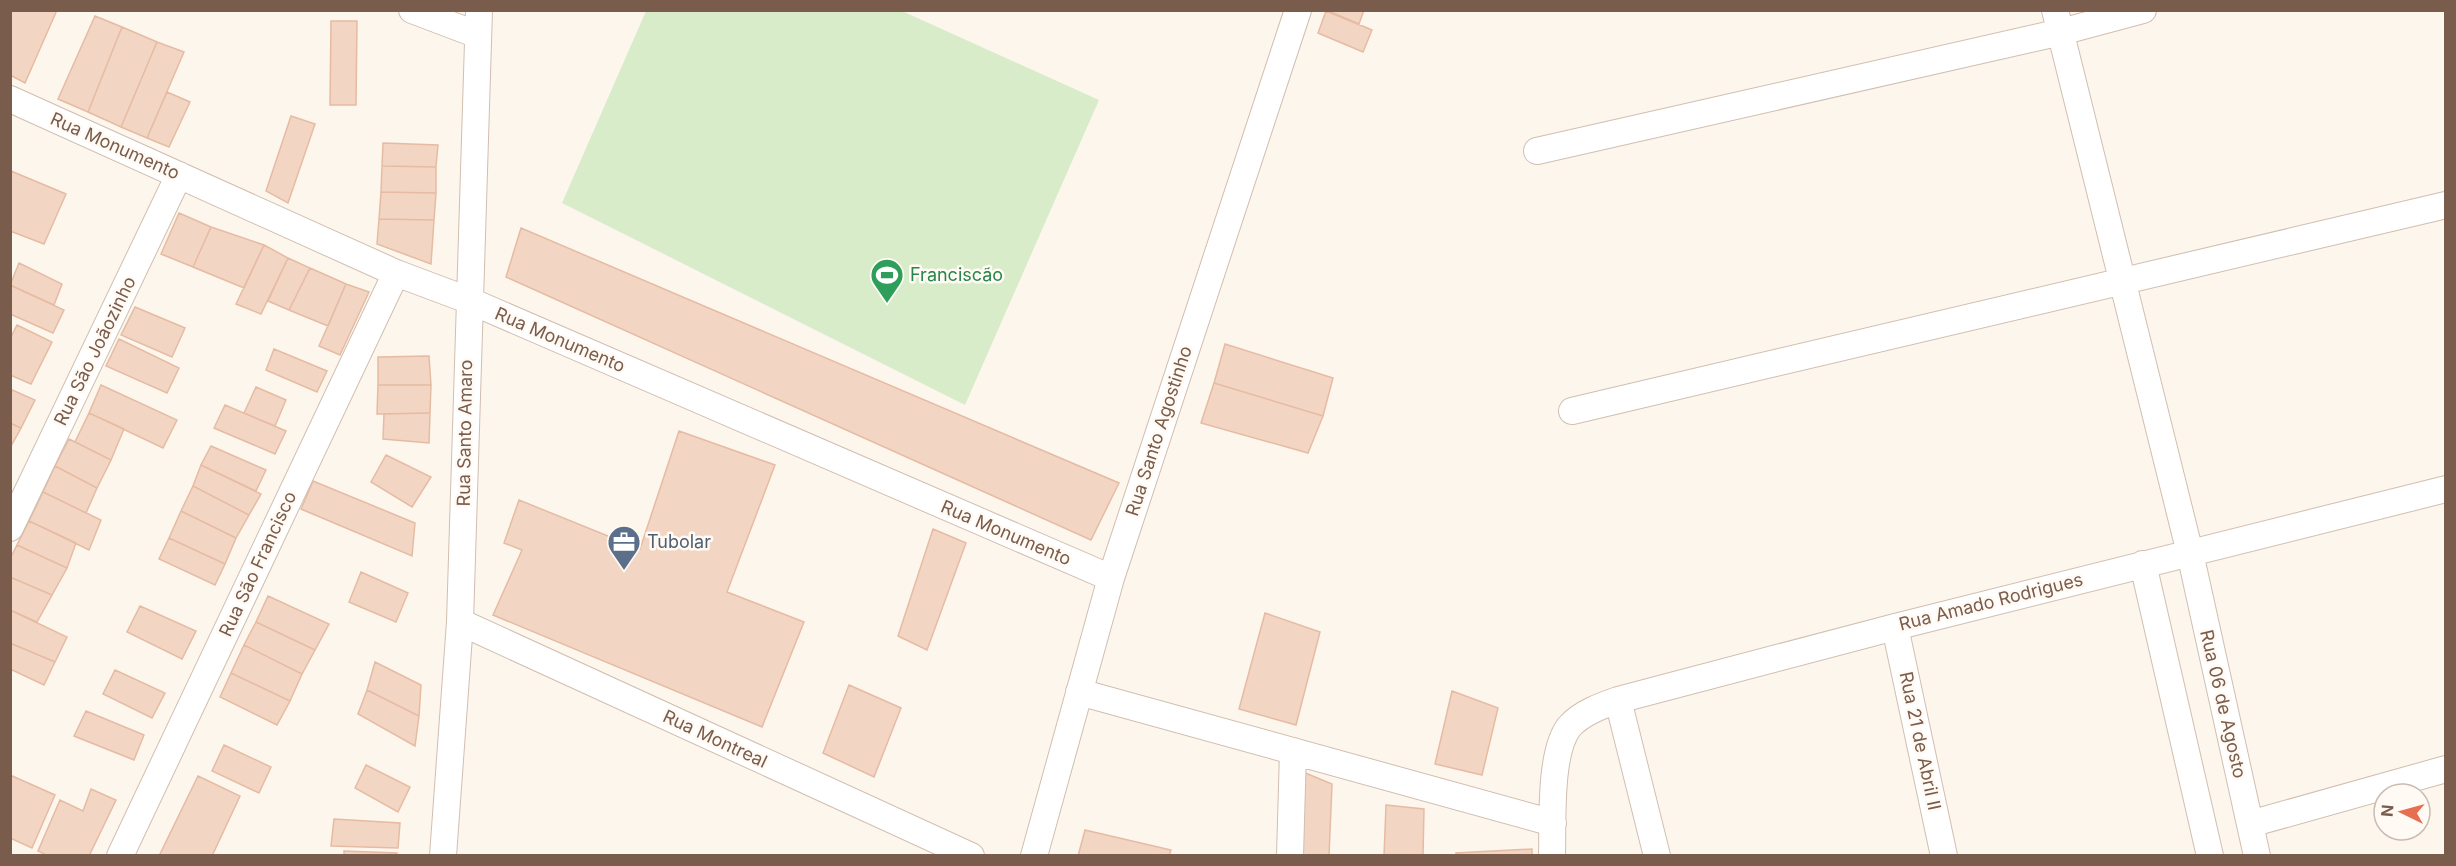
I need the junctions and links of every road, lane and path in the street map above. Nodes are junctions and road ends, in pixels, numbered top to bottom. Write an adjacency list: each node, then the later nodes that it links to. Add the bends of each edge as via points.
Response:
1 (412, 10): 5 (street)
2 (1298, 10): 18 (street, Rua Santo Agostinho)
3 (2143, 10): 4 (street)
4 (2058, 21): 7 (street); 11 (street, Rua 06 de Agosto)
5 (478, 23): 12 (street, Rua Santo Amaro)
6 (10, 99): 8 (street, Rua Monumento)
7 (1537, 151)
8 (179, 175): 10 (street, Rua Monumento); 15 (street, Rua São Joãozinho)
9 (2445, 205): 11 (street)
10 (396, 273): 12 (street, Rua Monumento); 27 (street, Rua São Francisco)
11 (2124, 282): 13 (street); 16 (street, Rua 06 de Agosto)
12 (468, 300): 18 (street, Rua Monumento); 19 (street, Rua Santo Amaro)
13 (1572, 411)
14 (2445, 489): 16 (street, Rua Amado Rodrigues)
15 (10, 528)
16 (2190, 553): 17 (street, Rua Amado Rodrigues); 26 (street, Rua 06 de Agosto)
17 (2143, 564): 20 (street, Rua Amado Rodrigues); 35 (street)
18 (1111, 578): 21 (street, Rua Santo Agostinho)
19 (460, 622): 28 (street, Rua Santo Amaro); 29 (street, Rua Montreal)
20 (1895, 627): 22 (street, Rua Amado Rodrigues); 34 (street, Rua 21 de Abril II)
21 (1079, 692): 23 (street); 30 (street, Rua Santo Agostinho)
22 (1618, 699): 25 (street, Rua Amado Rodrigues, via 1590,711 1569,727 1558,751); 33 (street)
23 (1293, 751): 25 (street); 31 (street)
24 (2445, 769): 26 (street)
25 (1552, 823): 32 (street)
26 (2250, 824): 36 (street, Rua 06 de Agosto)
27 (120, 855)
28 (443, 855)
29 (971, 855)
30 (1034, 855)
31 (1290, 855)
32 (1552, 855)
33 (1657, 855)
34 (1944, 855)
35 (2210, 855)
36 (2257, 855)

